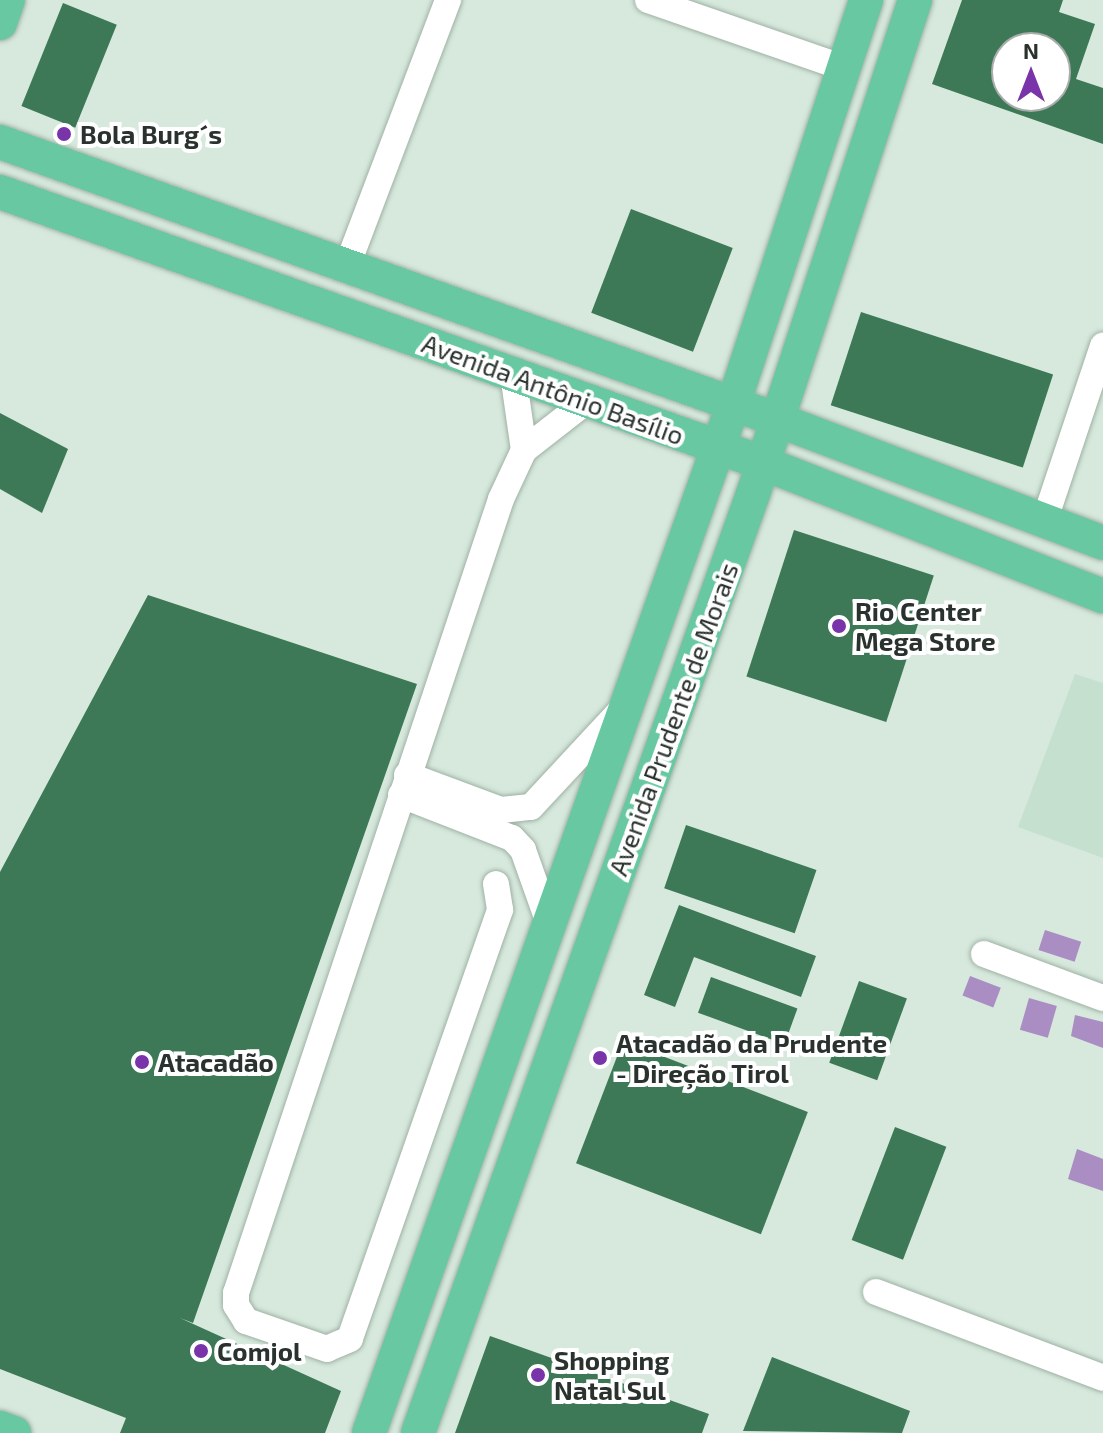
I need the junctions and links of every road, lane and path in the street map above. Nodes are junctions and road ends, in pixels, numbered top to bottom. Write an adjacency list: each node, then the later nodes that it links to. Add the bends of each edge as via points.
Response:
1 (448, 0): 8 (street)
2 (648, 0): 5 (street)
3 (866, 0): 5 (main road, Avenida Prudente de Morais)
4 (915, 0): 13 (main road, Avenida Prudente de Morais)
5 (844, 68): 12 (main road, Avenida Prudente de Morais)
6 (0, 142): 8 (main road, Avenida Antônio Basílio)
7 (0, 192): 10 (main road, Avenida Antônio Basílio)
8 (347, 266): 12 (main road, Avenida Antônio Basílio)
9 (1103, 346): 17 (street)
10 (513, 374): 11 (main road, Avenida Antônio Basílio); 15 (street)
11 (587, 401): 14 (main road, Avenida Antônio Basílio); 15 (street)
12 (733, 405): 13 (main road, Avenida Antônio Basílio); 14 (main road, Avenida Prudente de Morais)
13 (778, 420): 16 (main road, Avenida Prudente de Morais); 17 (main road, Avenida Antônio Basílio)
14 (718, 447): 16 (main road, Avenida Antônio Basílio); 20 (main road, Avenida Prudente de Morais)
15 (524, 450): 21 (street, via 501,499)
16 (763, 463): 19 (main road, Avenida Antônio Basílio); 31 (main road, Avenida Prudente de Morais)
17 (1044, 522): 18 (main road, Avenida Antônio Basílio)
18 (1103, 543)
19 (1103, 596)
20 (627, 703): 21 (street, via 531,807 501,810); 23 (main road, Avenida Prudente de Morais)
21 (404, 785): 22 (street, via 236,1293 236,1305 246,1321 327,1349 350,1339 500,910); 23 (street, via 512,838 523,850)
22 (496, 884)
23 (549, 923): 30 (main road, Avenida Prudente de Morais)
24 (984, 954): 25 (street)
25 (1103, 998)
26 (876, 1292): 27 (street)
27 (1103, 1378)
28 (0, 1428): 29 (main road)
29 (14, 1433)
30 (369, 1433)
31 (418, 1433)

